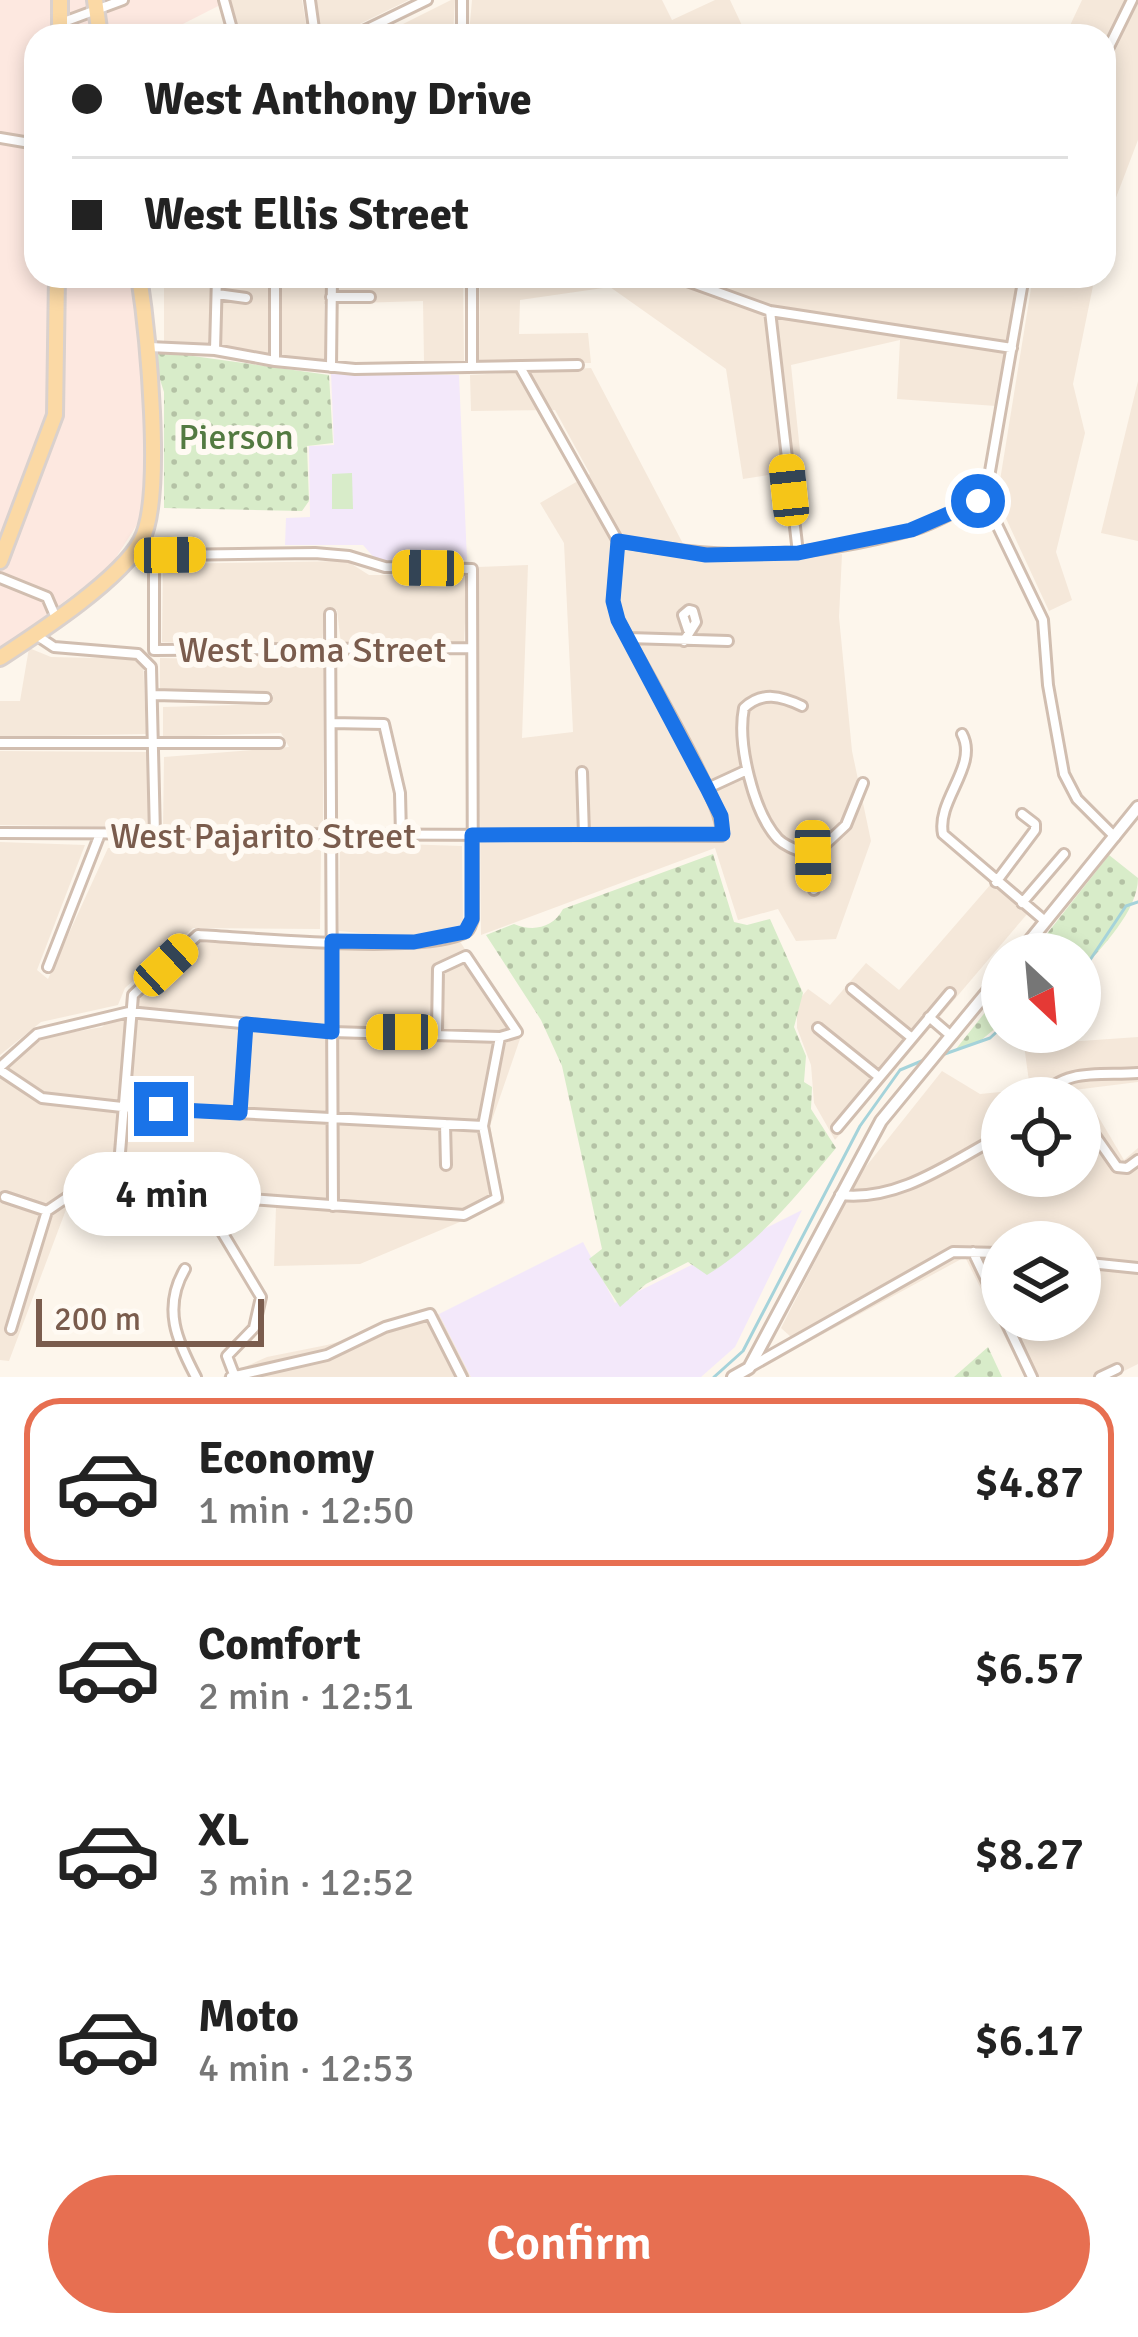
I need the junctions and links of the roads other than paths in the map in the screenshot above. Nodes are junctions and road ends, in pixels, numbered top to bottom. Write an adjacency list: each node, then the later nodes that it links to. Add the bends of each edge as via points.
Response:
1 (123, 0): 4 (street)
2 (427, 0): 6 (street)
3 (1132, 0): 7 (street)
4 (96, 5): 5 (street)
5 (69, 24)
6 (378, 24)
7 (1116, 33)
8 (57, 288): 33 (main road, via 55,416)
9 (141, 288): 21 (main road)
10 (217, 288): 16 (street)
11 (274, 288): 24 (street)
12 (331, 288): 17 (street)
13 (472, 288): 27 (street)
14 (706, 288): 20 (street)
15 (1022, 288): 22 (street)
16 (217, 294): 19 (street); 23 (street)
17 (331, 297): 18 (street); 26 (street)
18 (370, 297)
19 (246, 298)
20 (770, 311): 22 (street); 32 (street)
21 (149, 347): 23 (street); 31 (main road, via 150,507)
22 (1012, 349): 29 (street)
23 (215, 350): 24 (street)
24 (274, 361): 26 (street)
25 (578, 365): 28 (street)
26 (331, 367): 27 (street)
27 (472, 367): 28 (street)
28 (520, 367): 30 (street)
29 (985, 500): 32 (street, via 911,530); 66 (street, via 1043,620 1064,774)
30 (618, 541): 32 (street, via 706,555); 39 (street, via 613,601)
31 (140, 544): 36 (main road); 42 (street, via 170,555 315,553 385,567 472,568); 43 (street, West Loma Street, via 154,566 154,650)
32 (798, 553)
33 (0, 561)
34 (0, 578): 36 (street, via 47,597)
35 (330, 614): 43 (street)
36 (56, 618): 38 (main road)
37 (688, 630): 40 (street)
38 (35, 634): 44 (main road); 45 (street, via 54,647 138,654 152,667)
39 (627, 638): 40 (street); 56 (street)
40 (684, 640): 41 (street)
41 (728, 641)
42 (470, 648): 43 (street, West Loma Street); 62 (street)
43 (330, 649): 48 (street)
44 (0, 658)
45 (154, 695): 46 (street); 52 (street)
46 (266, 698)
47 (802, 706): 53 (street, via 760,697 744,708)
48 (331, 722): 63 (street); 64 (street, via 384,724)
49 (962, 734): 69 (street, via 967,751 941,827)
50 (0, 743): 52 (street)
51 (279, 743): 52 (street)
52 (154, 744): 61 (street)
53 (747, 770): 56 (street); 68 (street, via 775,836)
54 (582, 772): 65 (street)
55 (863, 783): 68 (street, via 846,826)
56 (707, 788): 65 (street, West Pajarito Street, via 721,836)
57 (1138, 807): 66 (street)
58 (1022, 814): 69 (street, via 1035,830)
59 (0, 833): 60 (street, West Pajarito Street)
60 (100, 834): 61 (street, West Pajarito Street); 75 (street)
61 (155, 835): 63 (street, West Pajarito Street)
62 (472, 835): 64 (street, West Pajarito Street); 65 (street, West Pajarito Street); 74 (street, via 470,927 414,942)
63 (331, 836): 64 (street, West Pajarito Street); 74 (street)
64 (401, 836)
65 (584, 836)
66 (1115, 837): 72 (street)
67 (1064, 854): 71 (street)
68 (813, 856): 70 (street)
69 (996, 882): 71 (street)
70 (814, 890)
71 (1022, 903): 72 (street)
72 (1046, 922): 73 (street)
73 (1037, 933)
74 (332, 941): 79 (street, via 198,935 133,995); 83 (street)
75 (48, 967)
76 (852, 989): 87 (street)
77 (950, 993): 80 (street)
78 (981, 999): 85 (street)
79 (129, 1012): 81 (street); 88 (street, via 37,1034); 92 (street)
80 (929, 1017): 85 (street); 87 (street)
81 (246, 1024): 83 (street); 93 (street)
82 (818, 1028): 90 (street)
83 (332, 1032): 84 (street); 94 (street)
84 (437, 1033): 86 (street); 86 (street, via 438,969 466,956 517,1032)
85 (950, 1035): 103 (street, via 881,1121)
86 (500, 1036): 96 (street)
87 (912, 1038): 90 (street)
88 (0, 1069): 92 (street, via 42,1098)
89 (1138, 1073): 91 (street)
90 (879, 1077): 97 (street)
91 (1080, 1077)
92 (122, 1107): 93 (street); 102 (street)
93 (240, 1113): 94 (street)
94 (333, 1118): 95 (street); 106 (street)
95 (445, 1124): 96 (street); 101 (street)
96 (482, 1126): 106 (street, via 497,1198 464,1215)
97 (837, 1128)
98 (1101, 1144): 100 (street, via 1117,1167)
99 (981, 1146): 103 (street, via 894,1192)
100 (1138, 1160)
101 (446, 1165)
102 (117, 1189): 104 (street); 107 (street, via 75,1192)
103 (838, 1195): 114 (street)
104 (200, 1196): 106 (street); 120 (street, via 261,1298 254,1328 227,1356)
105 (5, 1197): 107 (street)
106 (333, 1206)
107 (47, 1211): 115 (street)
108 (973, 1250): 109 (street); 111 (street); 117 (street, via 946,1255)
109 (981, 1251)
110 (1101, 1264): 112 (street)
111 (981, 1267)
112 (1138, 1268)
113 (185, 1269): 121 (street, via 173,1324)
114 (769, 1327): 117 (street); 118 (street)
115 (10, 1329)
116 (1015, 1341): 124 (street)
117 (791, 1344): 118 (street)
118 (748, 1368): 123 (street)
119 (1118, 1369): 125 (street)
120 (234, 1376): 122 (street, via 327,1355 430,1314)
121 (196, 1377)
122 (462, 1377)
123 (733, 1377)
124 (1032, 1377)
125 (1100, 1377)

